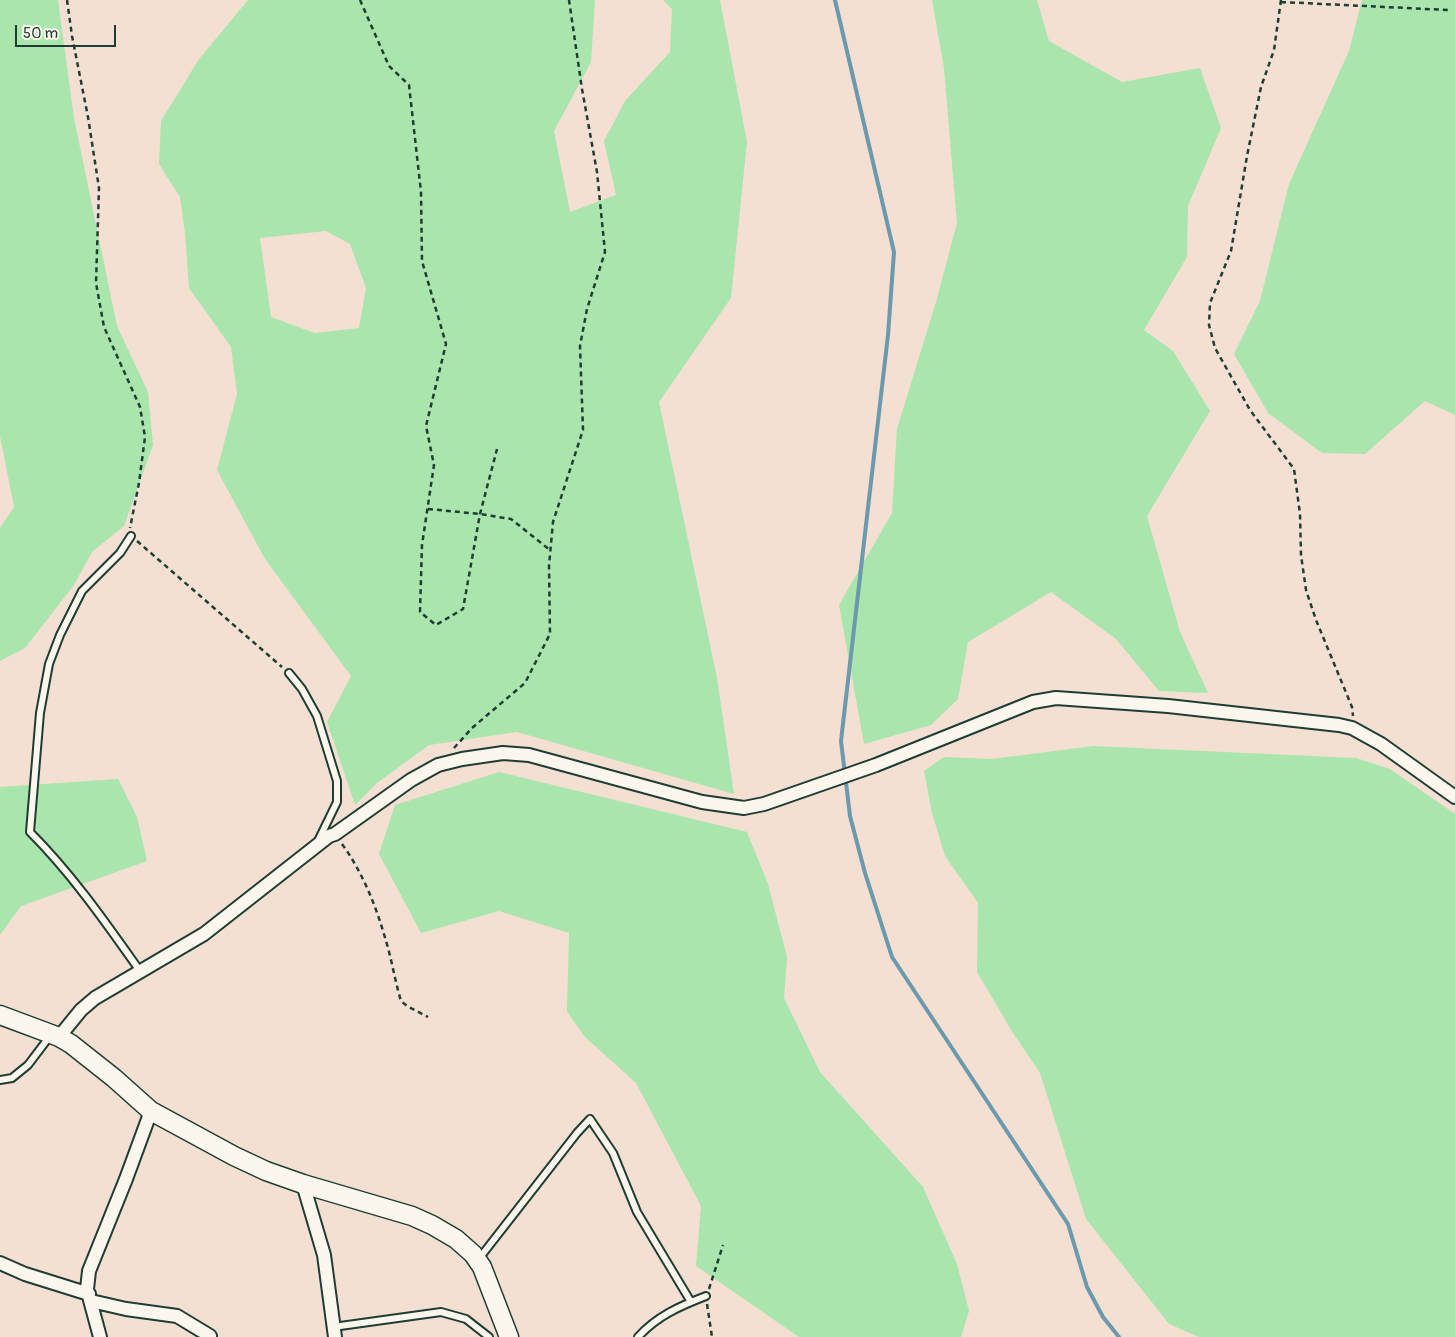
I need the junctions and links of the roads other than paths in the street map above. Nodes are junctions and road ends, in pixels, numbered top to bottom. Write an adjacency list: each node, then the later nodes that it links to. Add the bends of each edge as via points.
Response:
1 (131, 536): 5 (lane, via 120,553 82,591 49,664 40,713 30,832 74,882)
2 (289, 673): 4 (lane, via 317,716 337,781 337,802)
3 (1455, 797): 4 (street, via 1352,728 1168,706 1056,698 1033,702 876,765 744,808 702,802 530,755 503,753 462,759 438,765 411,780)
4 (314, 849): 5 (street, via 204,934)
5 (140, 970): 7 (street, via 95,998)
6 (0, 1015): 7 (street)
7 (55, 1036): 8 (lane, via 12,1078); 9 (street, via 71,1044)
8 (0, 1080)
9 (151, 1111): 10 (street, via 234,1156); 14 (street, via 88,1271)
10 (303, 1184): 11 (street, via 412,1216 456,1239); 16 (street, via 324,1255)
11 (478, 1261): 15 (lane, via 590,1119 613,1153 637,1212); 20 (street)
12 (0, 1263): 14 (street)
13 (706, 1296): 15 (lane)
14 (90, 1297): 17 (street, via 126,1309 177,1316); 18 (street)
15 (691, 1302): 21 (lane, via 661,1316)
16 (334, 1332): 19 (lane, via 441,1312 466,1319)
17 (210, 1336)
18 (100, 1337)
19 (489, 1337)
20 (509, 1337)
21 (638, 1337)

